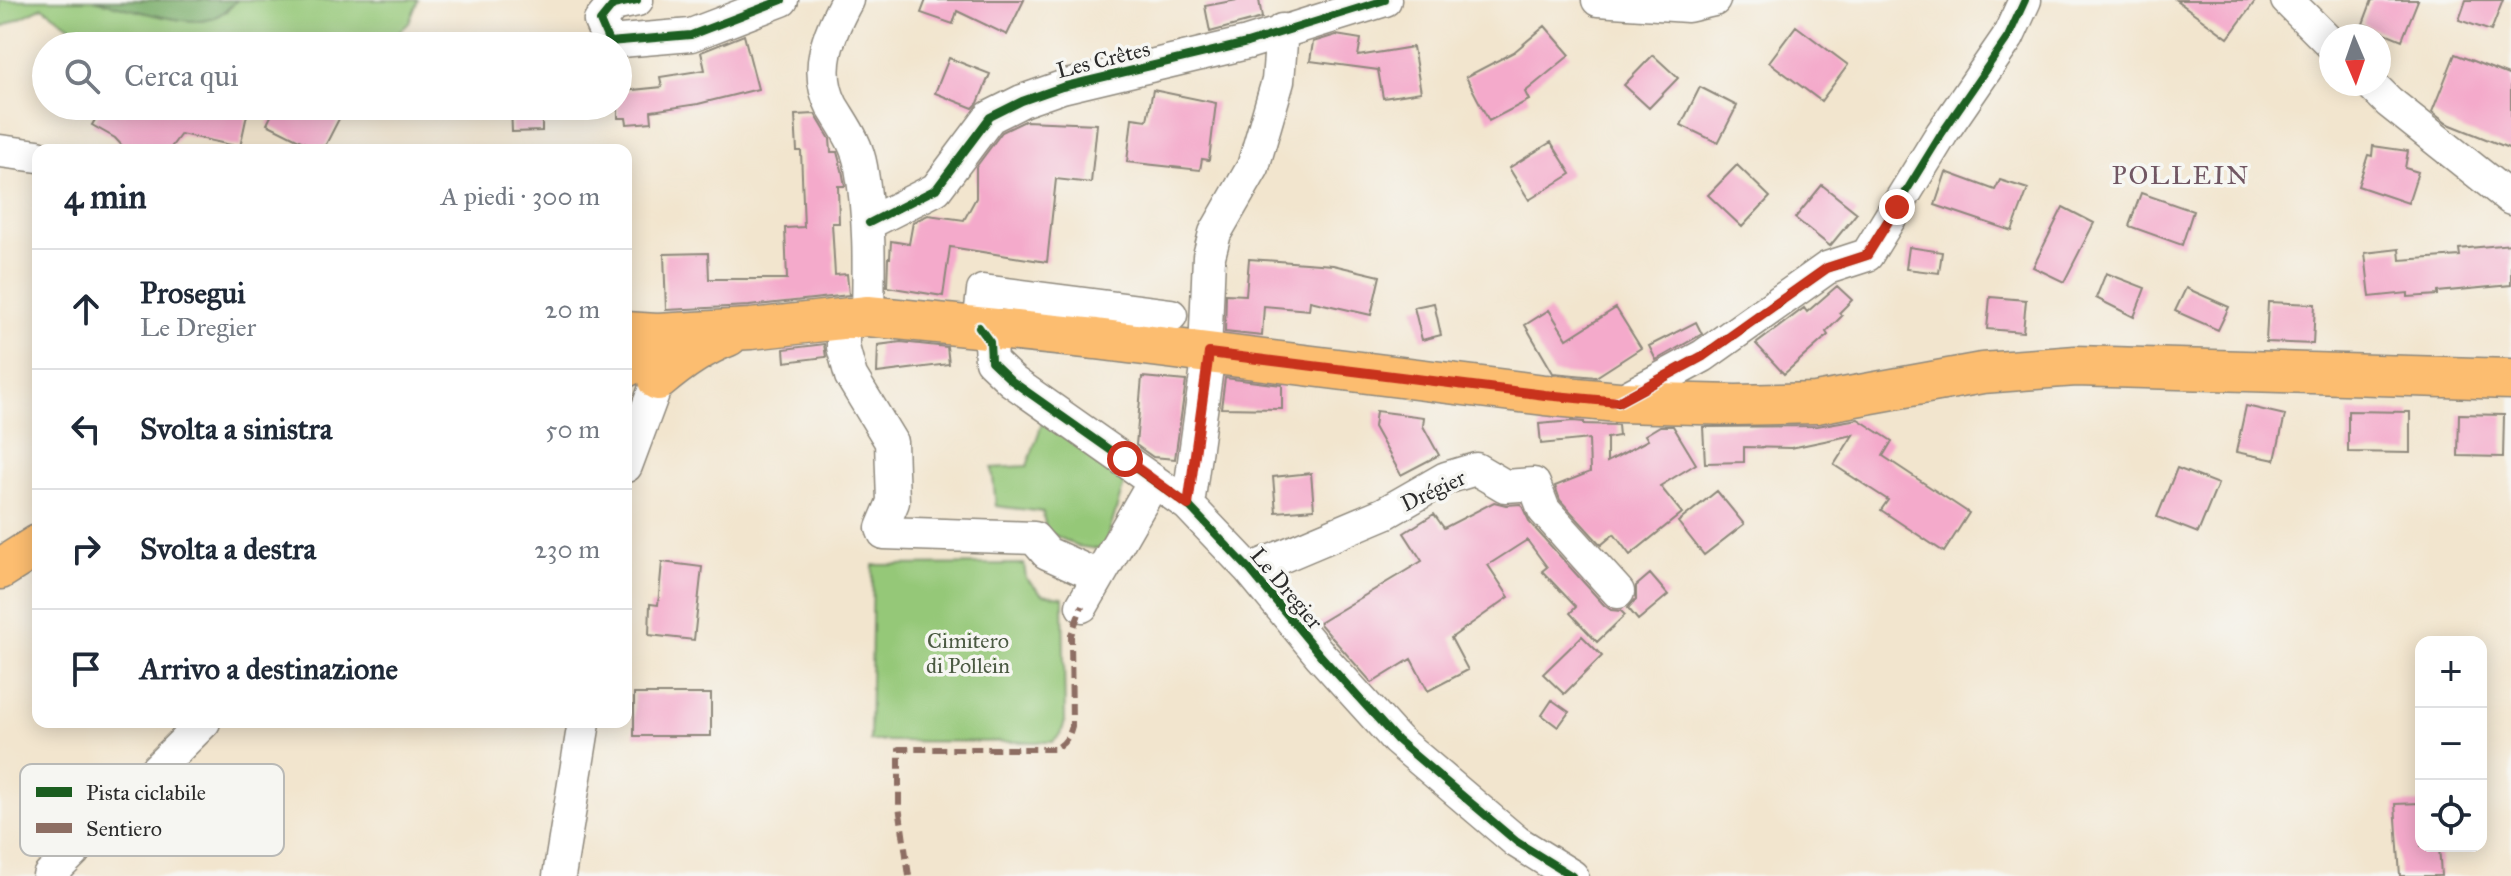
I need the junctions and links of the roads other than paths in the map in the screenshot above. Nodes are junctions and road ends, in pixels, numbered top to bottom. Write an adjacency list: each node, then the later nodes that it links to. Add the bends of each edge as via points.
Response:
1 (637, 0): 10 (street, via 613,5 600,21)
2 (782, 0): 12 (street, via 691,35)
3 (847, 0): 17 (street, via 812,87 830,102 853,140)
4 (1385, 0): 9 (street, Les Crêtes)
5 (1598, 0): 6 (street, via 1688,6)
6 (1714, 0)
7 (2025, 0): 25 (street, via 2008,37 1867,255 1827,268 1703,356)
8 (2287, 0): 11 (street)
9 (1282, 30): 17 (street, Les Crêtes, via 1022,101 990,117 936,189); 23 (street, via 1278,81 1253,167 1215,233 1209,256)
10 (605, 32)
11 (2319, 32)
12 (632, 40)
13 (2383, 96): 16 (street)
14 (0, 151): 15 (street)
15 (32, 155)
16 (2511, 199)
17 (869, 223): 19 (street)
18 (1171, 315): 20 (street)
19 (856, 316): 21 (main road); 22 (main road); 32 (street, via 843,347 851,376 891,442 893,502 884,533 1034,538 1047,553)
20 (1097, 323): 21 (main road); 23 (main road)
21 (979, 327): 27 (street, Le Dregier, via 990,342 991,361 1012,381)
22 (639, 348): 26 (street)
23 (1207, 353): 25 (main road); 28 (street)
24 (2511, 379): 25 (main road, via 2076,366 1982,373 1816,403)
25 (1618, 402)
26 (632, 412)
27 (1154, 481): 28 (street, Le Dregier); 32 (street)
28 (1188, 505): 31 (street, Le Dregier)
29 (32, 549): 30 (main road)
30 (0, 569)
31 (1250, 570): 33 (street, Drégier, via 1385,513 1446,478 1476,469 1505,486 1534,484 1544,510); 41 (street, Le Dregier, via 1397,740 1517,842)
32 (1098, 576): 34 (street)
33 (1618, 592)
34 (1082, 606)
35 (198, 728): 37 (street)
36 (583, 728): 40 (street)
37 (162, 764)
38 (69, 856): 39 (street)
39 (49, 876)
40 (559, 876)
41 (1572, 876)

